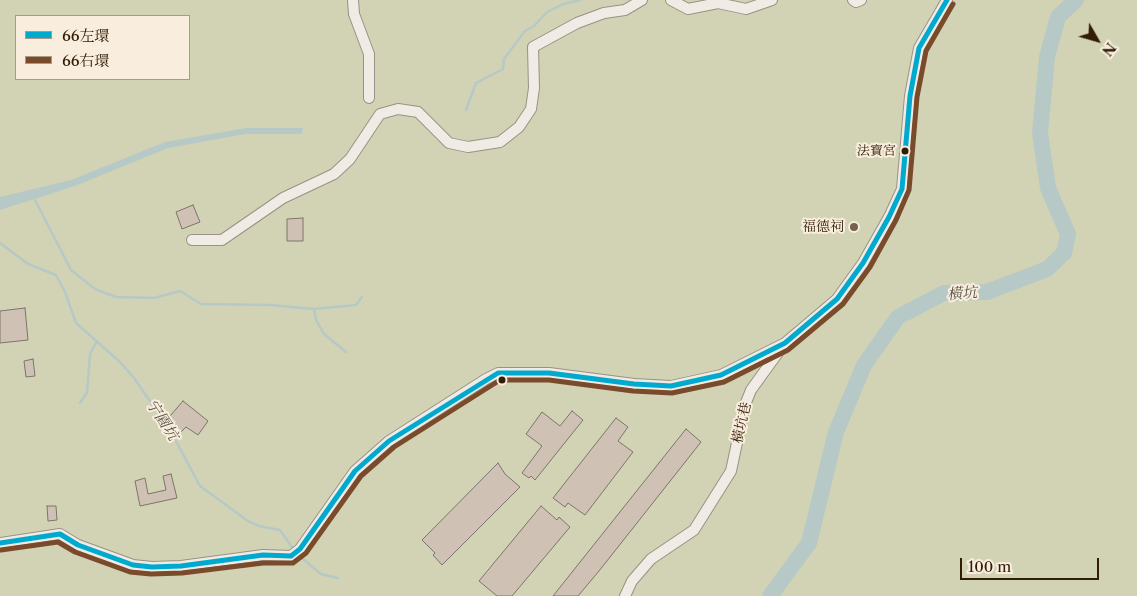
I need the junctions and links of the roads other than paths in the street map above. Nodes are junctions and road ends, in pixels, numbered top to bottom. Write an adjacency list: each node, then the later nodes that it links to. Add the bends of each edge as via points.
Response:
1 (353, 0): 8 (street, via 354,14 369,54)
2 (642, 0): 9 (street, via 625,10 604,13 578,23 533,47 531,109 519,127 500,142 468,147 449,144 418,112 398,109 380,114 350,159 334,174 283,198 222,240)
3 (671, 0): 4 (street, via 688,9 718,3 746,9)
4 (772, 0)
5 (853, 0): 6 (street)
6 (861, 0)
7 (947, 0): 10 (street, 橫坑巷, via 919,48 910,96 902,189 889,217 863,263 837,299)
8 (369, 98)
9 (192, 240)
10 (785, 343): 11 (street, via 721,375 671,386 549,373 498,373 389,441 355,471 300,549 291,556 263,555 152,567 133,564 78,545 60,534); 12 (street, 橫坑巷, via 751,390 731,471 717,494 694,530 651,559 632,581)
11 (0, 543)
12 (625, 596)

